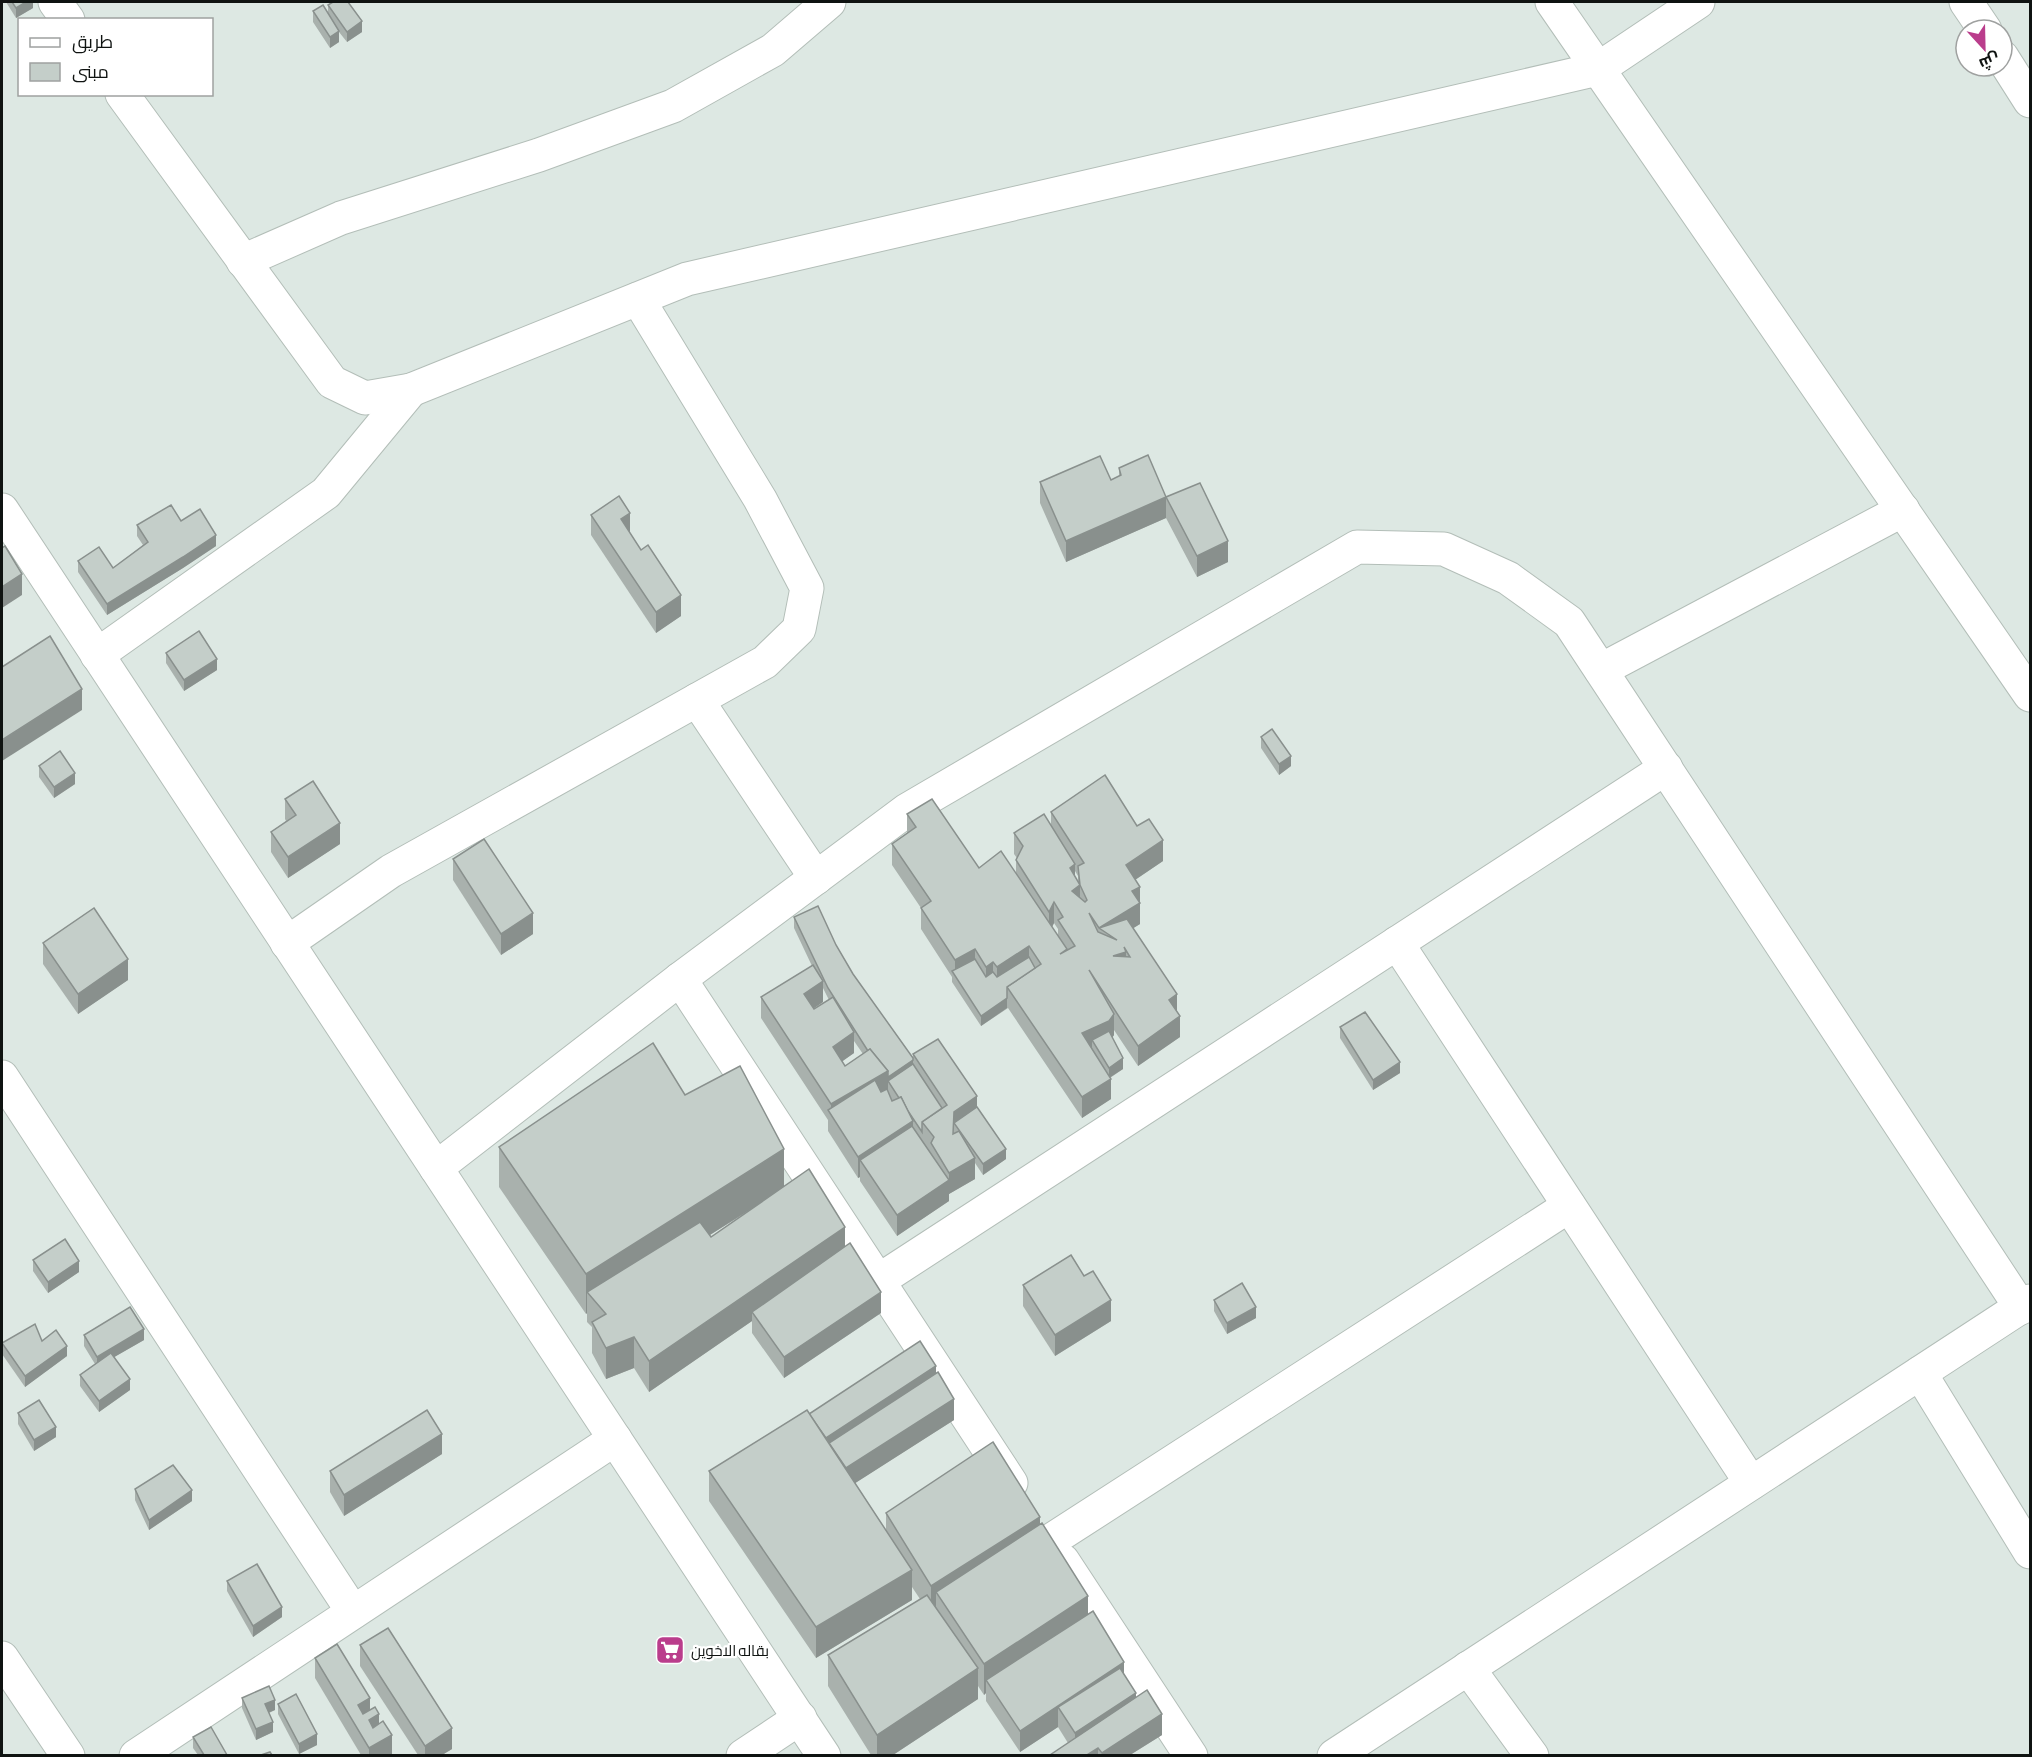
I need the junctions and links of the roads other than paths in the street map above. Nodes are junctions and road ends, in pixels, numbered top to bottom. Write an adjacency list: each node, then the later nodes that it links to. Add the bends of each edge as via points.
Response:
1 (55, 2): 6 (street)
2 (829, 2): 12 (street, via 773,50 673,106 539,155 340,218)
3 (1552, 2): 8 (street)
4 (1698, 2): 8 (street)
5 (1966, 2): 7 (street)
6 (67, 18)
7 (1976, 18)
8 (1598, 69): 13 (street, via 687,279); 16 (street)
9 (2014, 75): 11 (street)
10 (123, 96): 12 (street)
11 (2031, 101)
12 (243, 261): 14 (street, via 332,382 366,398)
13 (638, 299): 14 (street); 20 (street, via 760,499 807,588 799,629 765,662)
14 (411, 390): 17 (street, via 326,493)
15 (2, 510): 17 (street)
16 (1903, 510): 18 (street); 19 (street)
17 (97, 655): 23 (street)
18 (1601, 670): 21 (street); 22 (street, via 1569,622 1508,578 1444,549 1357,547 907,810)
19 (2031, 695)
20 (697, 700): 22 (street); 23 (street, via 390,872)
21 (1666, 768): 24 (street); 30 (street)
22 (816, 878): 25 (street)
23 (287, 943): 27 (street)
24 (1397, 943): 28 (street); 29 (street)
25 (680, 979): 27 (street); 29 (street)
26 (2, 1077): 36 (street)
27 (436, 1168): 32 (street)
28 (1569, 1206): 33 (street); 34 (street)
29 (878, 1281): 34 (street)
30 (2026, 1304): 31 (street)
31 (1920, 1373): 33 (street); 35 (street)
32 (615, 1439): 36 (street); 39 (street)
33 (1751, 1483): 38 (street)
34 (1039, 1524): 44 (street)
35 (2031, 1552)
36 (353, 1612): 41 (street)
37 (2, 1658): 40 (street)
38 (1468, 1668): 45 (street); 46 (street)
39 (800, 1718): 42 (street); 43 (street)
40 (68, 1755)
41 (136, 1755)
42 (743, 1755)
43 (824, 1755)
44 (1191, 1755)
45 (1334, 1755)
46 (1532, 1755)

